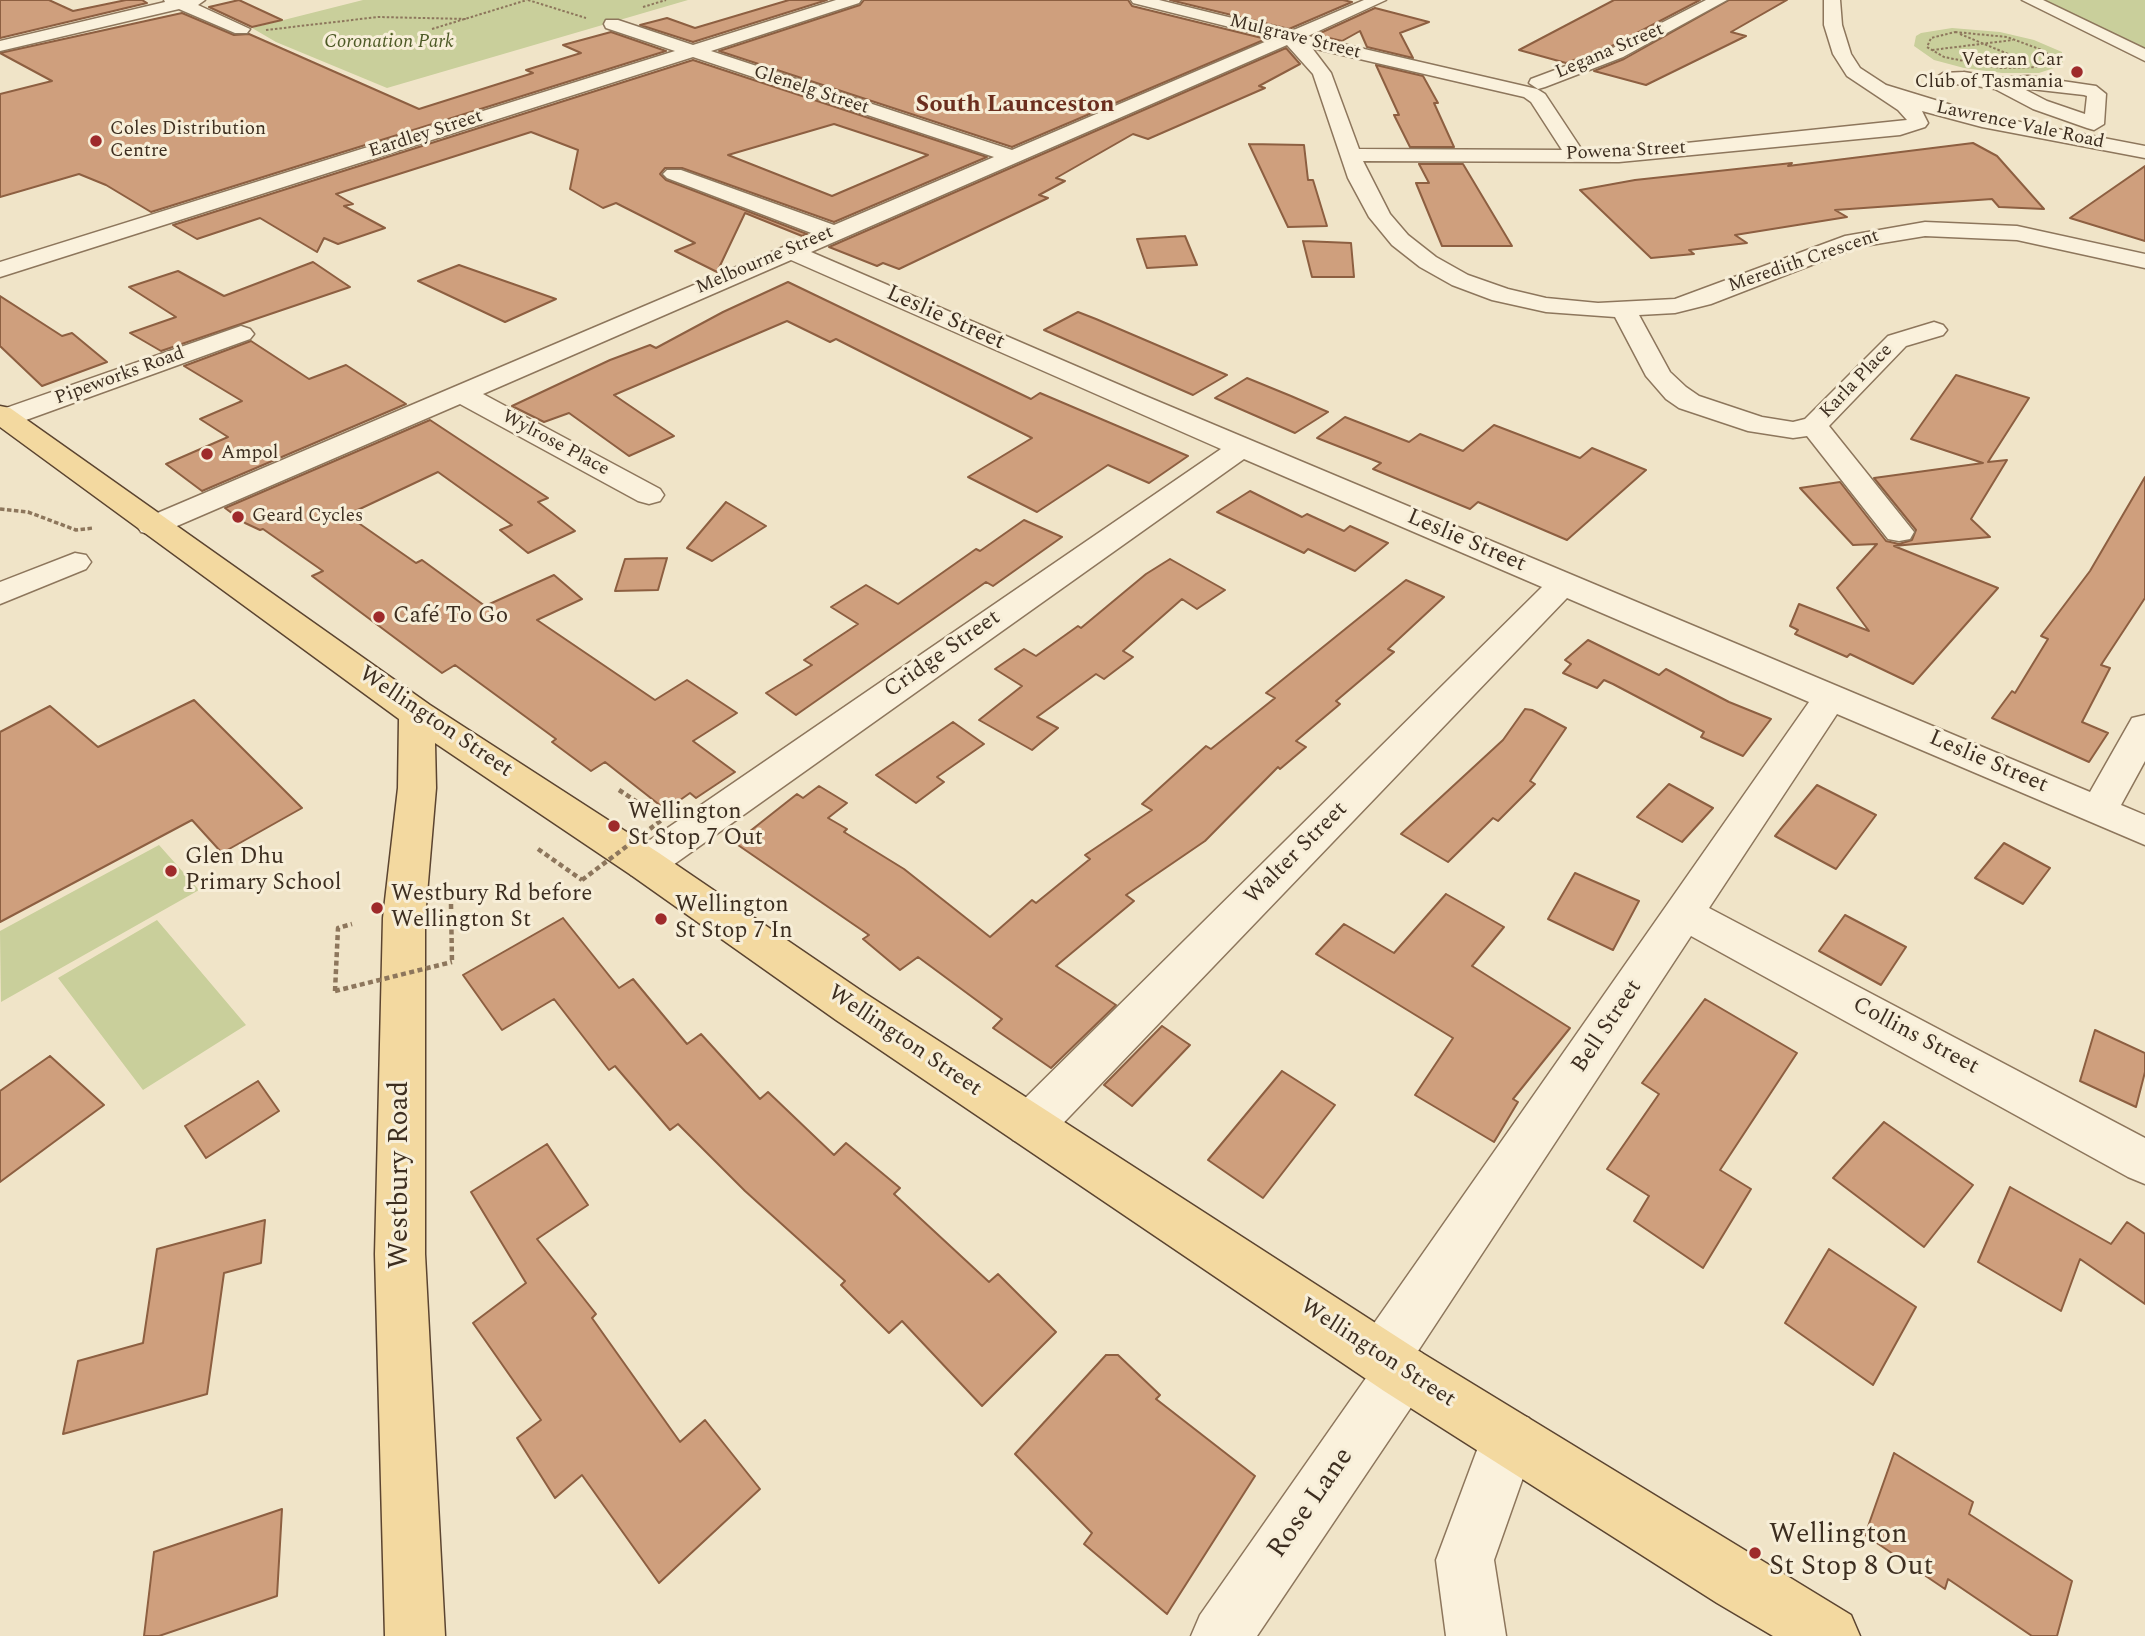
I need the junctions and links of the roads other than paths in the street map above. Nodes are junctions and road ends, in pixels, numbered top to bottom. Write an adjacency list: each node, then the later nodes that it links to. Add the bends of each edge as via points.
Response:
1 (852, 0): 13 (street, Eardley Street)
2 (1139, 0): 11 (street, Mulgrave Street)
3 (1378, 0): 11 (street, Melbourne Street)
4 (1692, 0): 18 (street, Legana Street, via 1588,50)
5 (1719, 0): 18 (street, Legana Street, via 1616,53)
6 (1832, 0): 17 (street, Lawrence Vale Road, via 1833,25 1842,54 1853,72)
7 (2030, 0): 14 (street)
8 (183, 1): 10 (street); 12 (street)
9 (612, 24): 13 (street, Glenelg Street)
10 (242, 29)
11 (1287, 37): 18 (street, Mulgrave Street); 24 (street, Melbourne Street); 26 (street, Meredith Crescent, via 1322,73)
12 (0, 46)
13 (690, 51): 24 (street, Glenelg Street); 33 (street, Eardley Street)
14 (2145, 55)
15 (1943, 79): 16 (street)
16 (2000, 84): 19 (street); 19 (street, via 2028,82 2089,90 2096,94)
17 (1879, 89): 20 (street, via 1918,119 1914,126); 21 (street, Lawrence Vale Road, via 1936,109)
18 (1524, 90): 25 (street)
19 (2094, 124): 22 (street)
20 (1900, 129): 21 (street, Powena Street, via 1978,127); 25 (street, Powena Street, via 1619,156)
21 (2052, 135): 22 (street, Lawrence Vale Road)
22 (2097, 143): 23 (street, Lawrence Vale Road)
23 (2145, 152)
24 (1011, 156): 30 (street, Melbourne Street)
25 (1576, 156): 26 (street, Powena Street)
26 (1354, 162): 28 (street, via 1342,172 1340,190); 34 (street, Meredith Crescent, via 1380,217 1420,257 1480,288)
27 (674, 174): 30 (street)
28 (1345, 200)
29 (1359, 227): 34 (street, Meredith Crescent, via 1412,275 1448,295 1527,311 1545,310)
30 (831, 232): 31 (street, Melbourne Street)
31 (789, 251): 39 (street, Melbourne Street); 42 (street, Leslie Street)
32 (2145, 261): 35 (street, Meredith Crescent, via 2017,233 1955,228 1896,231 1832,249 1702,299)
33 (0, 270)
34 (1546, 305): 35 (street, via 1553,299 1588,295 1633,300); 36 (street, Meredith Crescent)
35 (1652, 309): 36 (street, Meredith Crescent)
36 (1624, 311): 41 (street, Karla Place, via 1659,376 1682,398 1771,429)
37 (1934, 330): 41 (street, Karla Place, via 1897,341)
38 (241, 334): 40 (street, Pipeworks Road)
39 (461, 393): 43 (street, Wylrose Place); 44 (street, Melbourne Street)
40 (5, 425): 44 (main road, Wellington Street)
41 (1814, 426): 45 (street)
42 (1242, 447): 47 (street, Leslie Street); 54 (street, Cridge Street)
43 (649, 495)
44 (152, 526): 50 (main road, Wellington Street)
45 (1899, 532)
46 (75, 562): 48 (street)
47 (1564, 583): 49 (street, Leslie Street); 56 (street, Walter Street)
48 (0, 594)
49 (1831, 696): 52 (street, Leslie Street); 55 (street, Bell Street)
50 (418, 714): 54 (main road, Wellington Street); 60 (main road, Westbury Road, via 417,788 404,918 400,1241)
51 (2145, 727): 52 (street)
52 (2099, 811): 53 (street, Leslie Street)
53 (2145, 831)
54 (645, 864): 56 (main road, Wellington Street)
55 (1685, 914): 57 (street, Collins Street); 58 (street, Bell Street)
56 (1030, 1125): 58 (main road, Wellington Street)
57 (2145, 1162)
58 (1393, 1365): 59 (main road, Wellington Street); 61 (street, Rose Lane)
59 (1509, 1438): 62 (street, via 1465,1560); 63 (main road, Wellington Street)
60 (415, 1636)
61 (1221, 1636)
62 (1476, 1636)
63 (1830, 1636)

